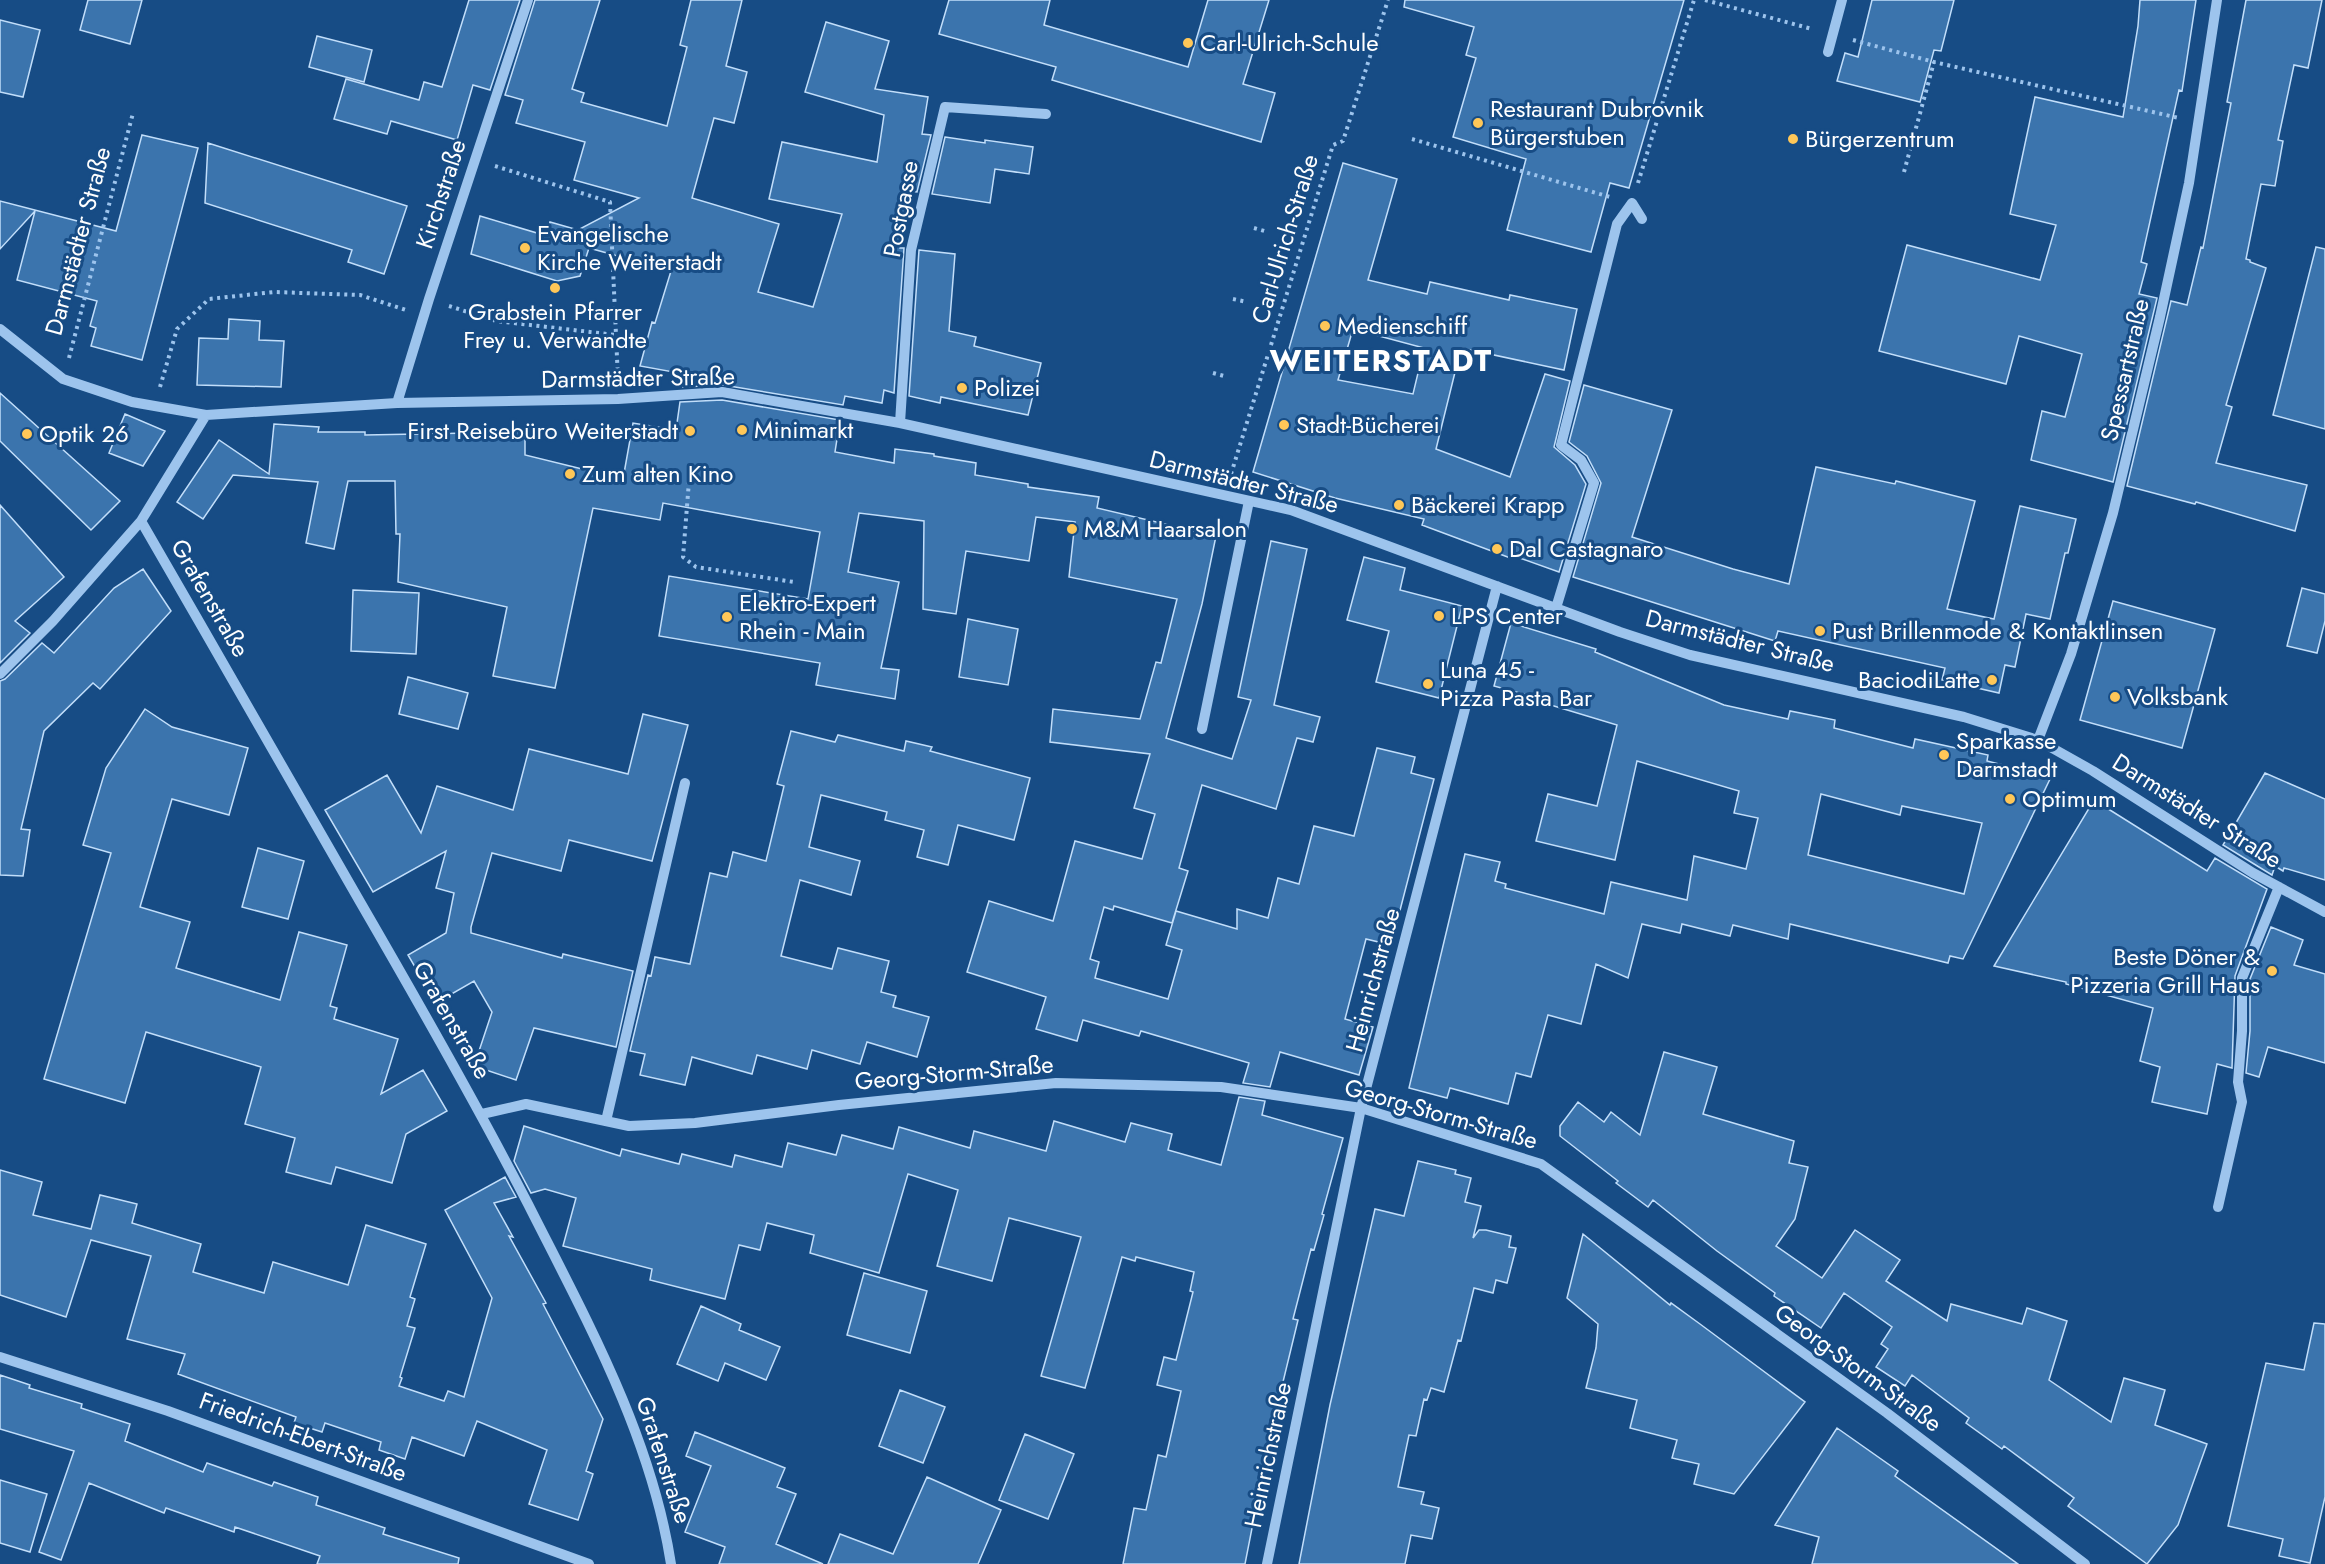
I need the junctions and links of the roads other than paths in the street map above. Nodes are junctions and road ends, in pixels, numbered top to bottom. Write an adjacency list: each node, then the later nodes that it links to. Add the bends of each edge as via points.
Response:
1 (528, 0): 8 (street, Kirchstraße)
2 (1842, 0): 4 (street)
3 (2217, 0): 17 (street, Spessartstraße, via 2189,183 2113,513 2072,654)
4 (1828, 52)
5 (1046, 114): 10 (street, Postgasse, via 945,107 911,250)
6 (1642, 219): 14 (street, via 1632,203 1617,224 1561,445 1581,460 1594,483)
7 (0, 329): 9 (street, Darmstädter Straße, via 63,379 132,402)
8 (397, 403): 9 (street, Darmstädter Straße); 10 (street, Darmstädter Straße, via 618,399 722,392)
9 (206, 415): 12 (street)
10 (900, 423): 11 (street, Darmstädter Straße)
11 (1249, 501): 13 (street, Darmstädter Straße, via 1291,510); 16 (street)
12 (141, 521): 15 (street, via 53,621); 22 (street, Grafenstraße)
13 (1497, 586): 14 (street, Darmstädter Straße); 21 (street, Heinrichstraße)
14 (1556, 608): 17 (street, Darmstädter Straße, via 1690,655 1964,717)
15 (0, 674)
16 (1202, 729)
17 (2038, 740): 19 (street, Darmstädter Straße)
18 (685, 783): 23 (street)
19 (2279, 887): 20 (street, Darmstädter Straße); 24 (street, via 2241,978 2238,1082 2242,1102)
20 (2325, 912)
21 (1361, 1108): 23 (street, Georg-Storm-Straße, via 1221,1087 1056,1083 695,1123 629,1126); 28 (street, Heinrichstraße); 29 (street, Georg-Storm-Straße, via 1541,1164 1887,1413)
22 (482, 1114): 23 (street, Georg-Storm-Straße, via 526,1104); 27 (street, Grafenstraße, via 625,1402 665,1522)
23 (606, 1121)
24 (2218, 1207)
25 (0, 1357): 26 (street, Friedrich-Ebert-Straße, via 168,1411)
26 (589, 1564)
27 (671, 1564)
28 (1267, 1564)
29 (2085, 1564)

